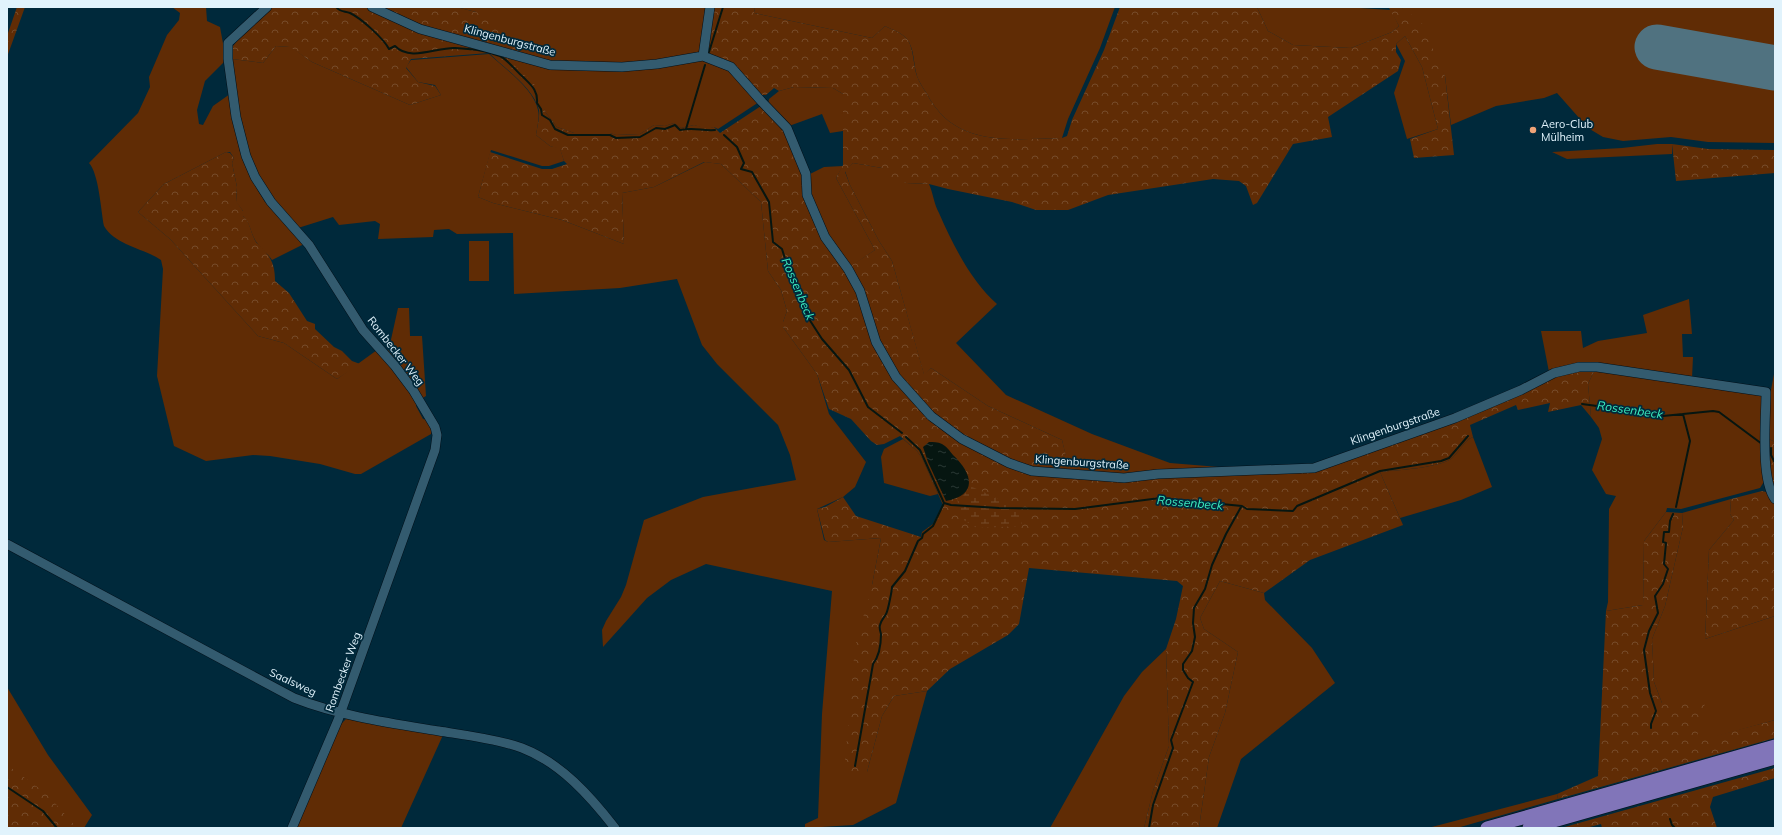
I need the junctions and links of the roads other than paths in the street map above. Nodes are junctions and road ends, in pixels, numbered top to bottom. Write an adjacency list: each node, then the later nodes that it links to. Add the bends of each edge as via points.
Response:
1 (267, 7): 7 (street, Rombecker Weg, via 228,44 236,117 246,156 264,193 309,245 360,326 404,377 437,435 435,450)
2 (372, 7): 4 (street, Klingenburgstraße, via 420,29 550,65 622,68)
3 (710, 7): 4 (street)
4 (703, 56): 5 (street, Klingenburgstraße, via 732,67 787,128 806,174 807,195 825,238 848,269 860,291 876,342 896,377 932,416 962,439 1010,463 1032,471 1124,478 1158,474 1314,468 1455,418 1554,373 1579,367 1596,367 1766,392 1766,463 1769,487)
5 (1775, 499)
6 (7, 544): 7 (street, Saalsweg, via 294,698)
7 (341, 712): 10 (street, Rombecker Weg); 11 (street, Saalsweg, via 522,748 556,767 568,777)
8 (1775, 746): 12 (highway)
9 (1775, 758): 13 (highway)
10 (292, 828)
11 (615, 828)
12 (1487, 828)
13 (1529, 828)

